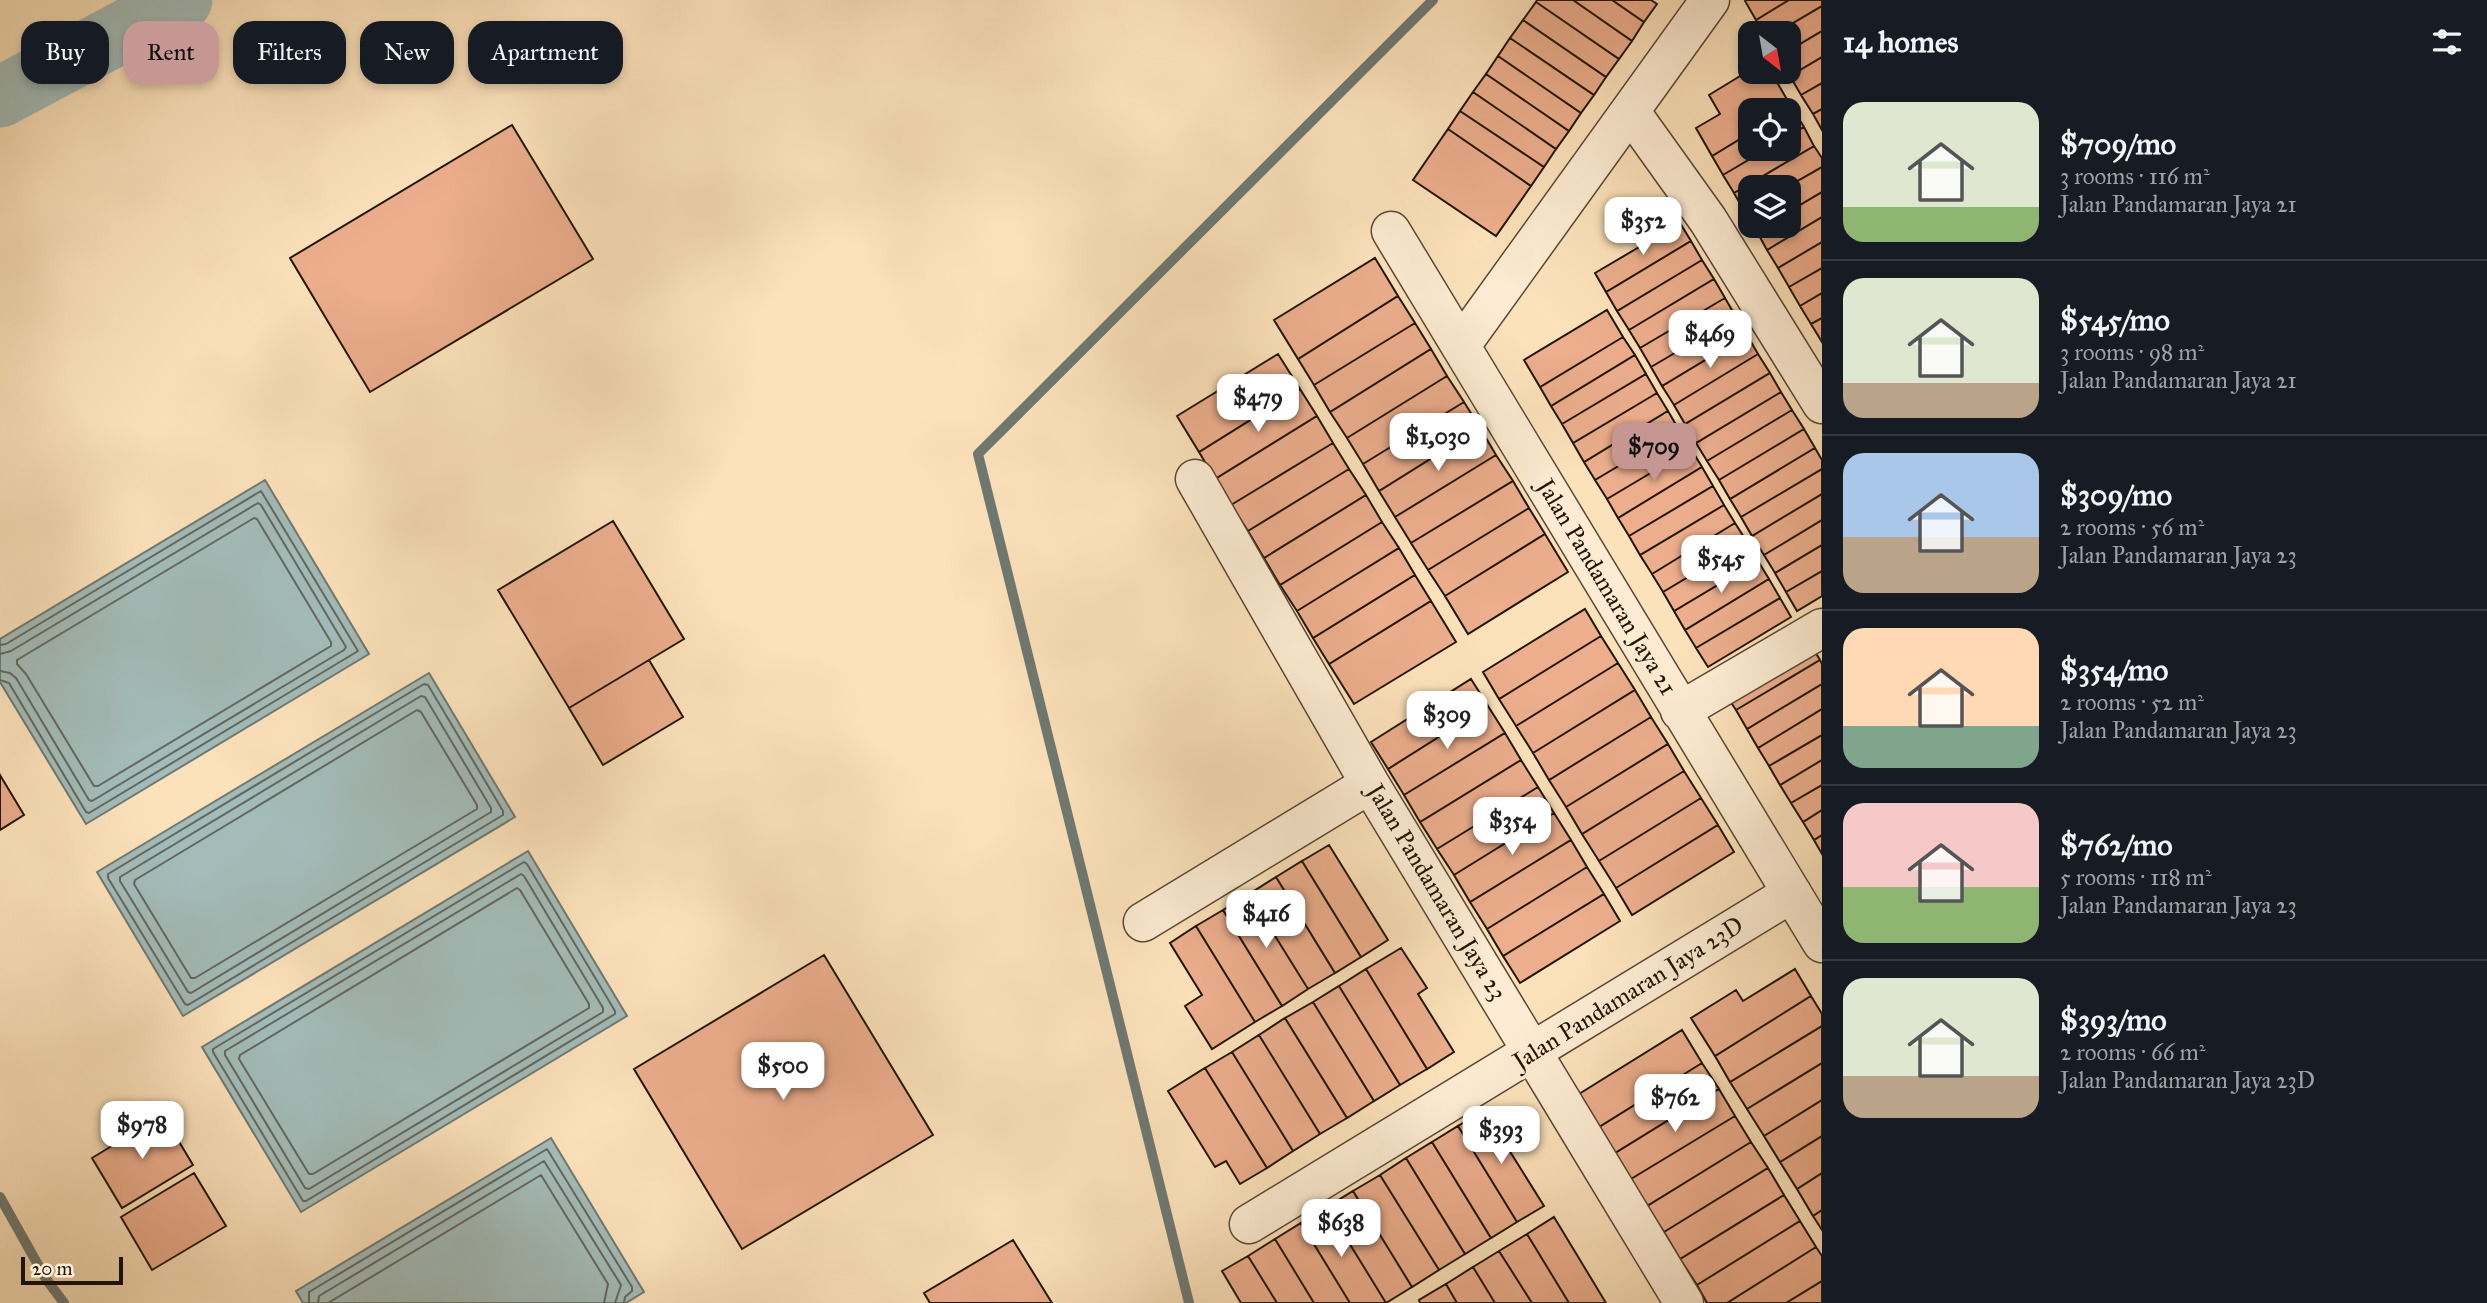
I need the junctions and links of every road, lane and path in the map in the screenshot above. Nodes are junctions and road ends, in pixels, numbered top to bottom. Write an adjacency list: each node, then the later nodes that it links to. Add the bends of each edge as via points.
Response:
1 (1710, 0): 2 (street)
2 (1630, 111): 4 (street); 5 (street, via 1708,220)
3 (1391, 231): 4 (street, Jalan Pandamaran Jaya 21)
4 (1462, 344): 8 (street, Jalan Pandamaran Jaya 21)
5 (1822, 404)
6 (1195, 479): 9 (street, Jalan Pandamaran Jaya 23)
7 (1822, 628): 8 (street)
8 (1680, 711): 10 (street, Jalan Pandamaran Jaya 21)
9 (1370, 784): 11 (street); 13 (street, Jalan Pandamaran Jaya 23)
10 (1792, 893): 12 (street, Jalan Pandamaran Jaya 21); 13 (street, Jalan Pandamaran Jaya 23D)
11 (1143, 922)
12 (1822, 943)
13 (1534, 1052): 14 (street, Jalan Pandamaran Jaya 23D); 15 (street, Jalan Pandamaran Jaya 23)
14 (1249, 1224)
15 (1684, 1303)

